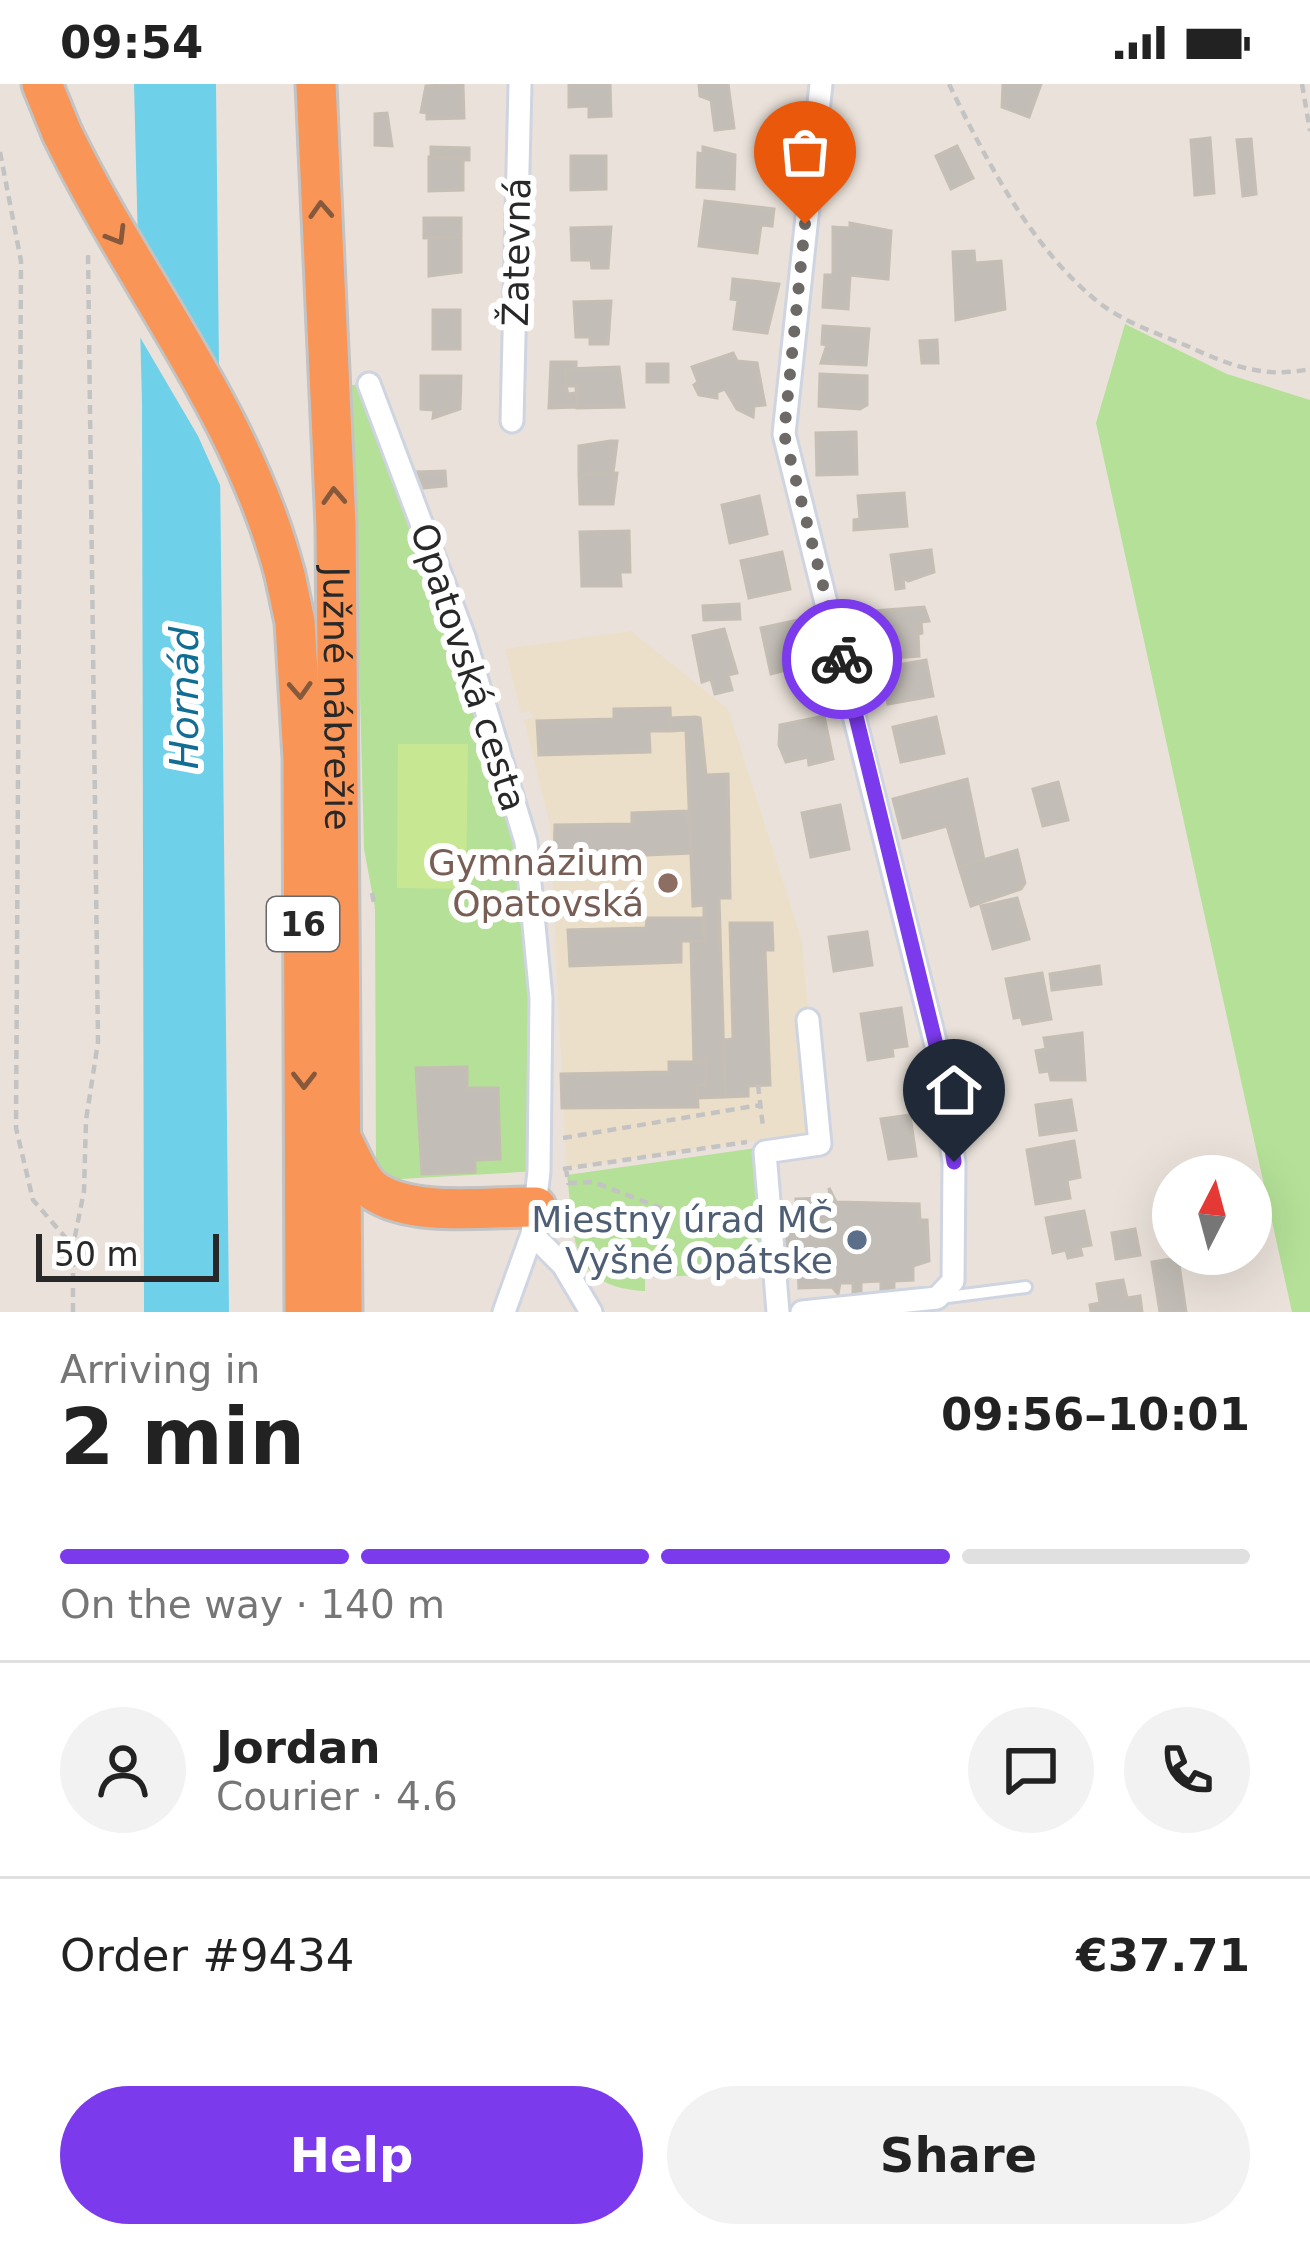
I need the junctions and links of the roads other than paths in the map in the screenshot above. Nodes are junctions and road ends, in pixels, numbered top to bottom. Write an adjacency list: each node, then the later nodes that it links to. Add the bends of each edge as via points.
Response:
1 (42, 84): 17 (highway, Južné nábrežie / 16, one-way to 17, bridge, via 235,438 285,574 303,758)
2 (316, 84): 6 (highway, Južné nábrežie / 16)
3 (340, 84): 6 (highway)
4 (520, 84): 8 (street, Žatevná)
5 (821, 84): 15 (street, via 784,434 938,1053 954,1162 953,1281)
6 (317, 131): 10 (highway, Južné nábrežie / 16, one-way to 6, via 336,526)
7 (369, 384): 12 (street, Opatovská cesta, via 464,637 526,842 541,998)
8 (512, 421)
9 (808, 1020): 21 (street, via 820,1144 765,1153)
10 (342, 1141): 11 (highway, via 368,1185); 13 (highway, Južné nábrežie / 16)
11 (415, 1204): 12 (highway); 13 (highway, via 375,1224)
12 (534, 1221): 16 (street); 19 (street, Opatovská cesta)
13 (342, 1264): 18 (highway, Južné nábrežie / 16)
14 (1026, 1287): 15 (lane)
15 (938, 1298): 22 (street)
16 (590, 1311): 20 (street)
17 (304, 1312)
18 (342, 1312)
19 (504, 1312)
20 (614, 1312)
21 (778, 1312)
22 (802, 1312)

